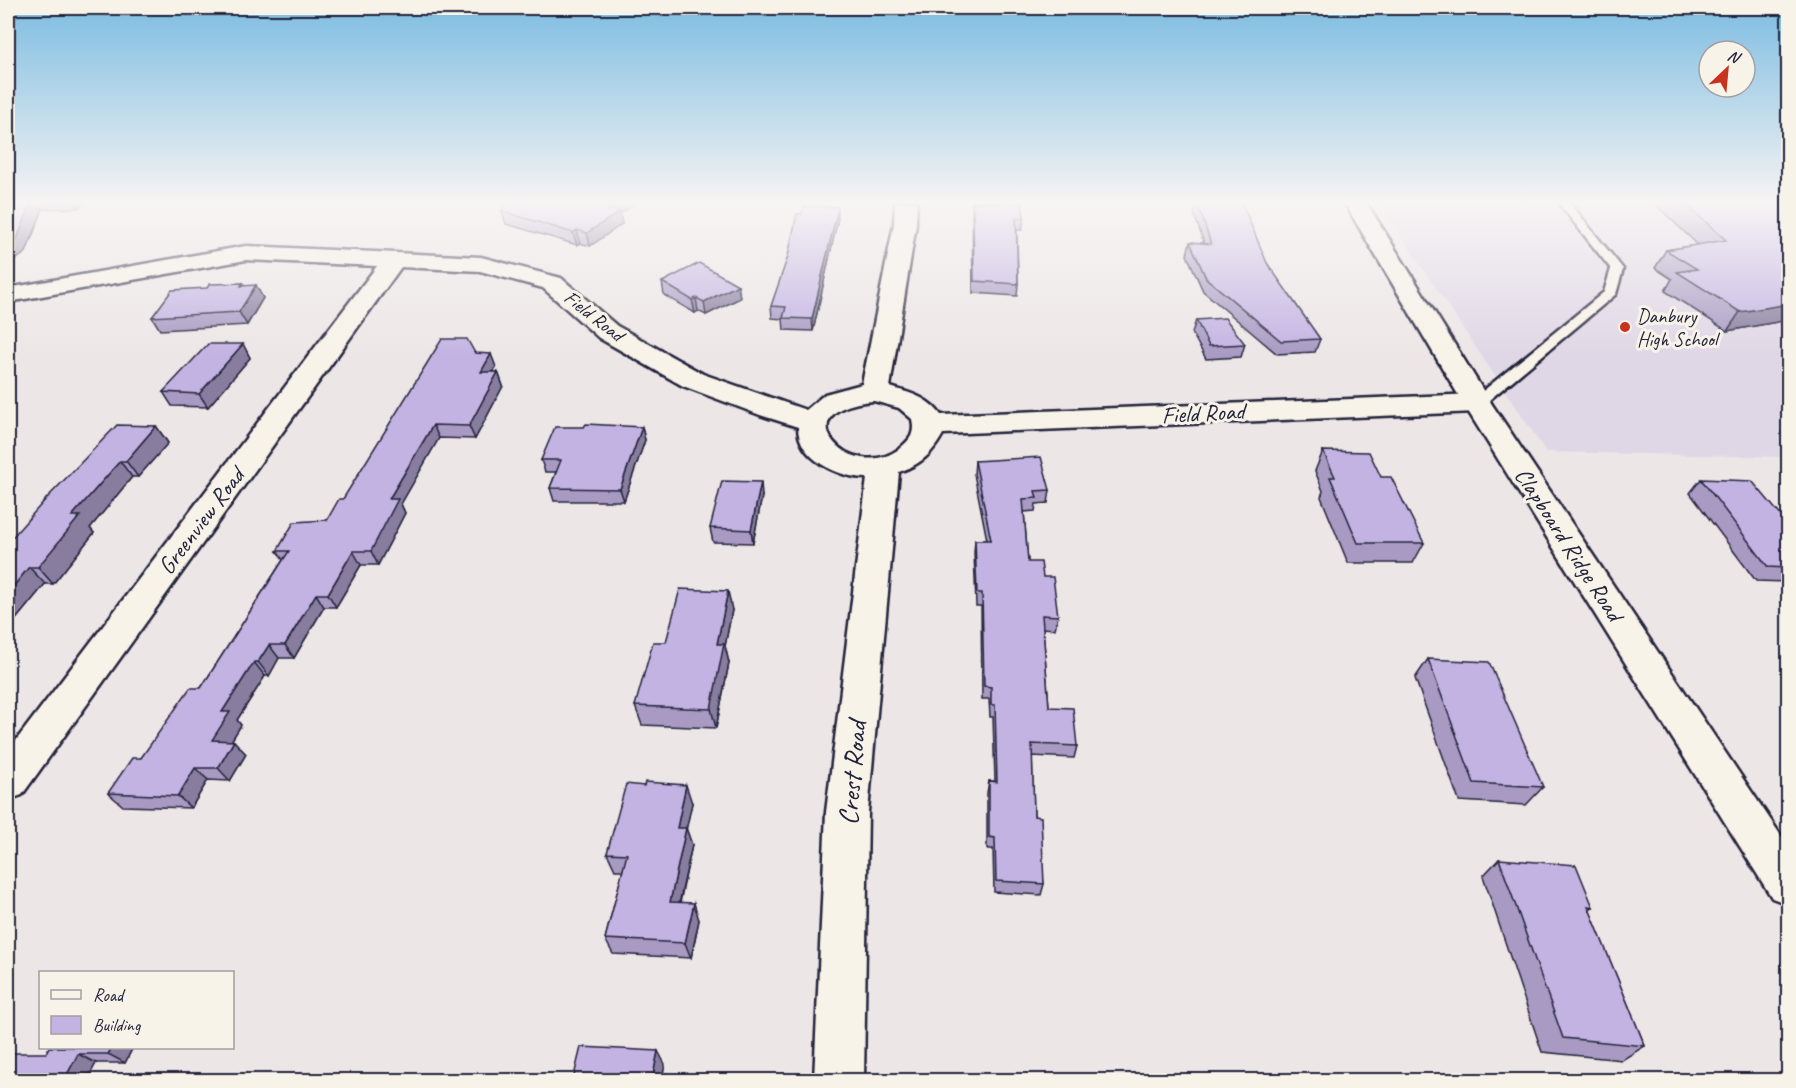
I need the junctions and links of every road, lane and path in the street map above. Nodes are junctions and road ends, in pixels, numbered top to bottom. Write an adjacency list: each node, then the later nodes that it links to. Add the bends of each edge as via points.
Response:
1 (900, 253): 6 (street)
2 (1386, 253): 7 (street, Clapboard Ridge Road)
3 (1604, 253): 7 (lane, via 1617,269 1610,294)
4 (394, 260): 5 (street, Field Road, via 246,253); 8 (street, Field Road, via 481,264 552,283 608,332 693,380); 11 (street, Greenview Road)
5 (8, 295)
6 (875, 392): 8 (street, via 836,400 821,409); 9 (street, via 912,402 924,412)
7 (1477, 403): 9 (street, Field Road); 12 (street, Clapboard Ridge Road)
8 (813, 422): 10 (street, via 812,436 820,450 837,461 859,467)
9 (930, 425): 10 (street, via 928,439 919,451 904,461)
10 (884, 466): 13 (street, Crest Road, via 847,812)
11 (8, 782)
12 (1788, 883)
13 (839, 1080)

